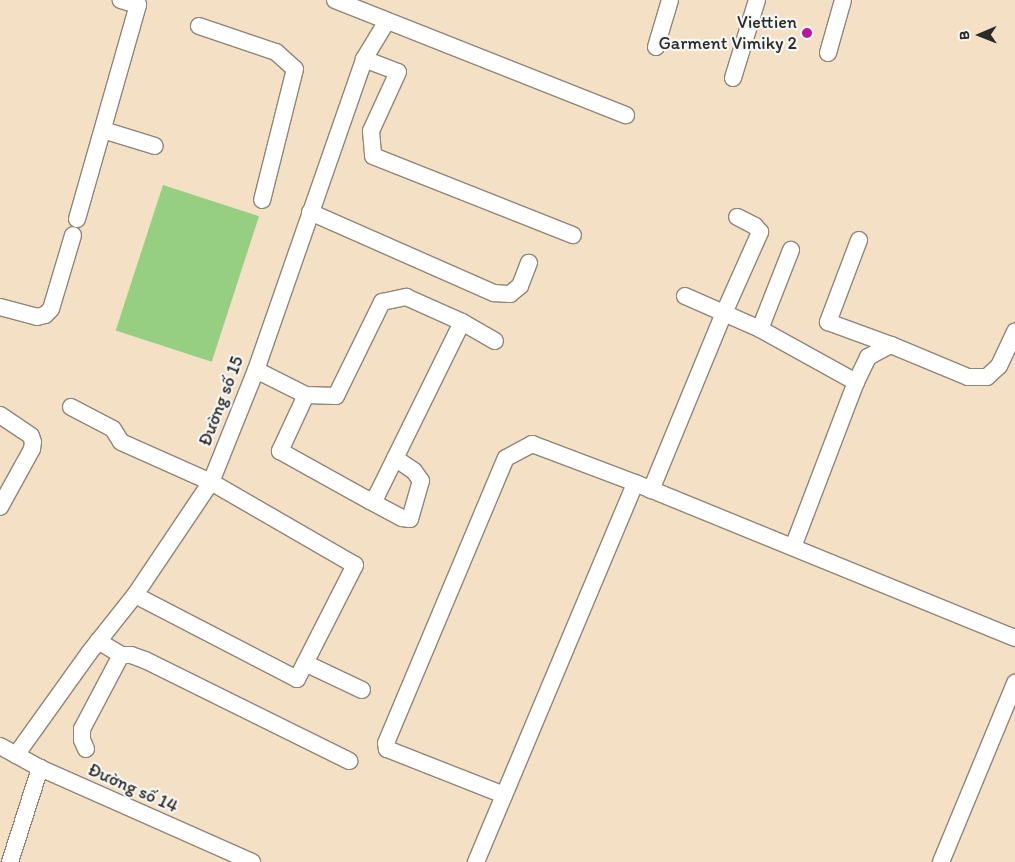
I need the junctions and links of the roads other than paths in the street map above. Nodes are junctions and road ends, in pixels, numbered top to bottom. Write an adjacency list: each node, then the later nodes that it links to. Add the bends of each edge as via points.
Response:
1 (121, 0): 13 (street, via 138,5)
2 (334, 0): 6 (street)
3 (670, 0): 8 (street)
4 (758, 0): 11 (street)
5 (843, 0): 9 (street)
6 (387, 21): 10 (street, Đường số 15); 12 (street)
7 (199, 26): 15 (street, via 276,52 295,69)
8 (656, 47)
9 (828, 53)
10 (364, 60): 16 (street, Đường số 15); 18 (street, via 398,72 371,131 373,156)
11 (733, 78)
12 (626, 115)
13 (102, 130): 14 (street); 23 (street, via 51,308 45,315 37,317)
14 (155, 146)
15 (262, 200)
16 (310, 212): 21 (street, via 494,293 510,294 520,286); 30 (street, Đường số 15)
17 (737, 218): 24 (street, via 755,226 760,232)
18 (572, 235)
19 (859, 240): 29 (street, via 828,322)
20 (790, 250): 26 (street)
21 (529, 262)
22 (685, 296): 24 (street)
23 (0, 306)
24 (724, 313): 26 (street); 38 (street)
25 (462, 322): 28 (street); 32 (street, via 406,297 382,302 336,396); 35 (street)
26 (760, 329): 31 (street)
27 (1015, 332): 29 (street, via 999,366 987,377 968,377)
28 (495, 341)
29 (891, 344): 31 (street, via 868,357)
30 (256, 370): 32 (street); 36 (street, Đường số 15)
31 (856, 382): 41 (street)
32 (306, 395): 39 (street, via 280,451)
33 (71, 407): 36 (street, via 113,430 121,442)
34 (0, 415): 40 (street, via 31,436 33,442)
35 (396, 458): 39 (street, via 378,495); 39 (street, via 414,470 421,481 410,519)
36 (211, 482): 42 (street, Đường số 15); 46 (street, via 355,565)
37 (635, 483): 38 (street); 54 (street); 54 (street, via 532,444 506,458 386,743 387,749)
38 (651, 490): 41 (street)
39 (370, 501)
40 (0, 507)
41 (793, 547): 43 (street)
42 (135, 594): 44 (street, Đường số 15); 46 (street, via 297,679)
43 (1015, 638)
44 (98, 641): 45 (street); 51 (street, Đường số 15)
45 (121, 655): 50 (street, via 82,729); 52 (street, via 130,654 144,660)
46 (305, 663): 48 (street)
47 (1015, 683): 58 (street)
48 (362, 690)
49 (0, 746): 51 (street, Đường số 14)
50 (86, 749)
51 (16, 755): 53 (street, Đường số 14)
52 (349, 761)
53 (40, 768): 55 (street); 56 (street, Đường số 14)
54 (504, 795): 57 (street)
55 (10, 862)
56 (252, 862)
57 (476, 862)
58 (941, 862)

